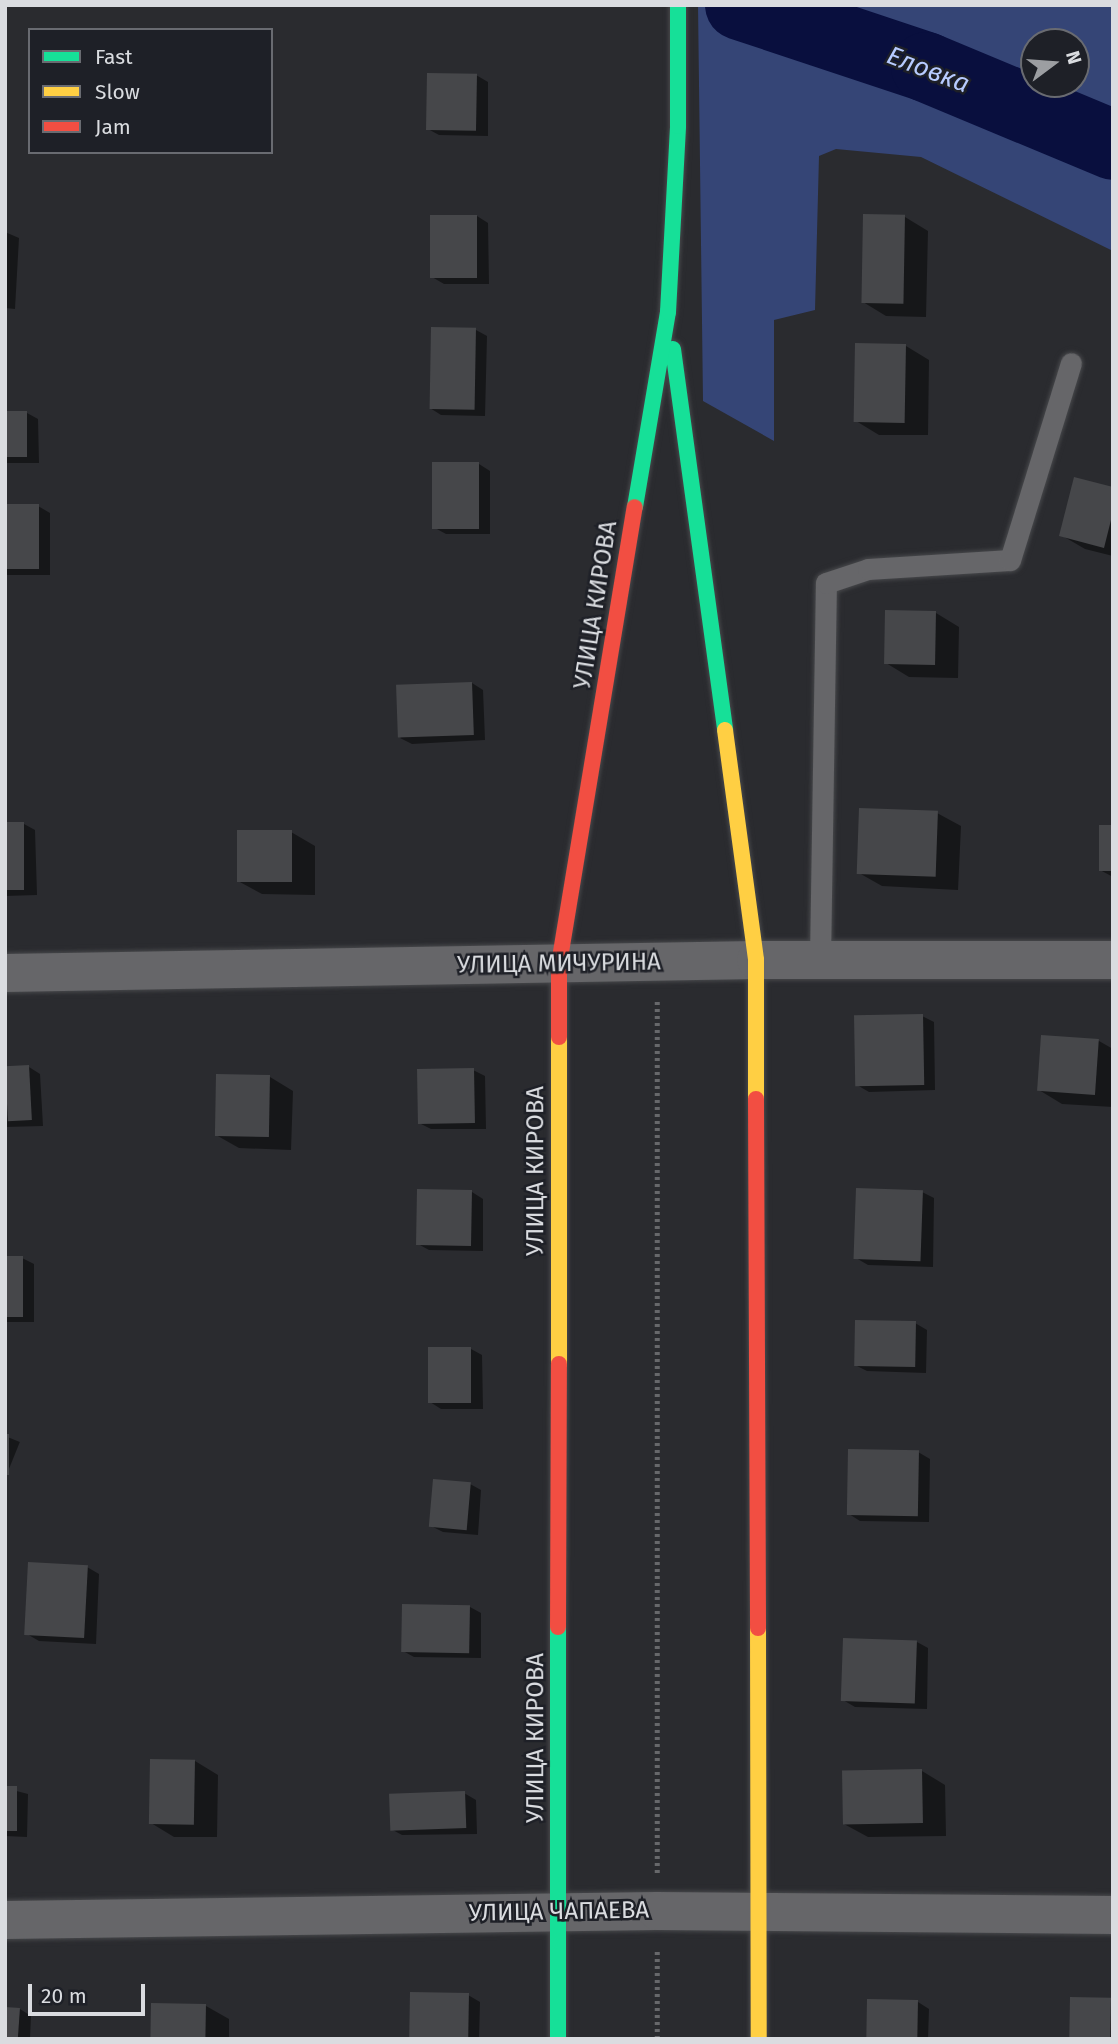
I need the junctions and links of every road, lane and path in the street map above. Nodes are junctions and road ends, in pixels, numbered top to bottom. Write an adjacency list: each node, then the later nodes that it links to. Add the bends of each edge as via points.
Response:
1 (678, 5): 2 (main road, УЛИЦА КИРОВА, via 678,126)
2 (668, 312): 4 (main road, УЛИЦА КИРОВА); 8 (main road, УЛИЦА КИРОВА)
3 (1072, 363): 5 (lane, via 1010,560 868,569 826,583)
4 (756, 960): 5 (street, УЛИЦА МИЧУРИНА); 7 (street, УЛИЦА МИЧУРИНА); 12 (main road, УЛИЦА КИРОВА)
5 (820, 960): 6 (street, УЛИЦА МИЧУРИНА)
6 (1113, 960)
7 (657, 963): 8 (street, УЛИЦА МИЧУРИНА); 10 (path)
8 (559, 964): 9 (street, УЛИЦА МИЧУРИНА); 11 (main road, УЛИЦА КИРОВА)
9 (5, 973)
10 (657, 1911): 11 (street, УЛИЦА ЧАПАЕВА); 12 (street, УЛИЦА ЧАПАЕВА); 16 (path)
11 (559, 1912): 14 (street, УЛИЦА ЧАПАЕВА); 15 (main road, УЛИЦА КИРОВА)
12 (759, 1912): 13 (street, УЛИЦА ЧАПАЕВА); 17 (main road, УЛИЦА КИРОВА)
13 (1113, 1915)
14 (5, 1920)
15 (558, 2039)
16 (657, 2039)
17 (759, 2039)

